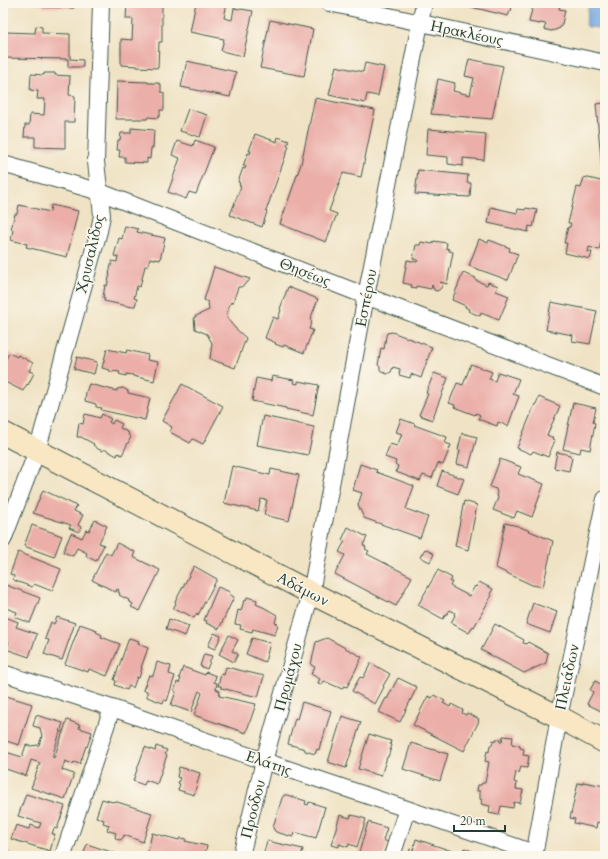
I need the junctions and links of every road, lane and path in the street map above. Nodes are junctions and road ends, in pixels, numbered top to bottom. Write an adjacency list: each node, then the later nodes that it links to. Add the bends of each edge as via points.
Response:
1 (101, 3): 7 (street, Χρυσαλίδος, via 96,162)
2 (329, 3): 4 (street, Ηρακλέους)
3 (424, 3): 4 (street, Εσπέρου)
4 (420, 23): 5 (street, Ηρακλέους); 8 (street, Εσπέρου)
5 (605, 63)
6 (3, 164): 7 (street, Θησέως)
7 (100, 192): 8 (street, Θησέως); 11 (street, Χρυσαλίδος, via 102,215 99,231)
8 (366, 296): 9 (street, Θησέως); 14 (street, Εσπέρου)
9 (605, 387)
10 (3, 433): 11 (street, Αδάμων)
11 (37, 451): 13 (street, Χρυσαλίδος); 14 (street, Αδάμων)
12 (605, 499): 17 (street, Πλειάδων)
13 (3, 540)
14 (311, 593): 17 (street, Αδάμων); 19 (street, Προμάχου)
15 (3, 673): 16 (street, Ελάτης)
16 (112, 708): 19 (street, Ελάτης); 22 (street)
17 (559, 717): 18 (street, Αδάμων); 21 (street, Πλειάδων)
18 (605, 742)
19 (264, 761): 20 (street, Ελάτης); 23 (street, Προόδου)
20 (406, 808): 21 (street, Ελάτης); 24 (street)
21 (534, 855)
22 (63, 856)
23 (241, 856)
24 (392, 856)

